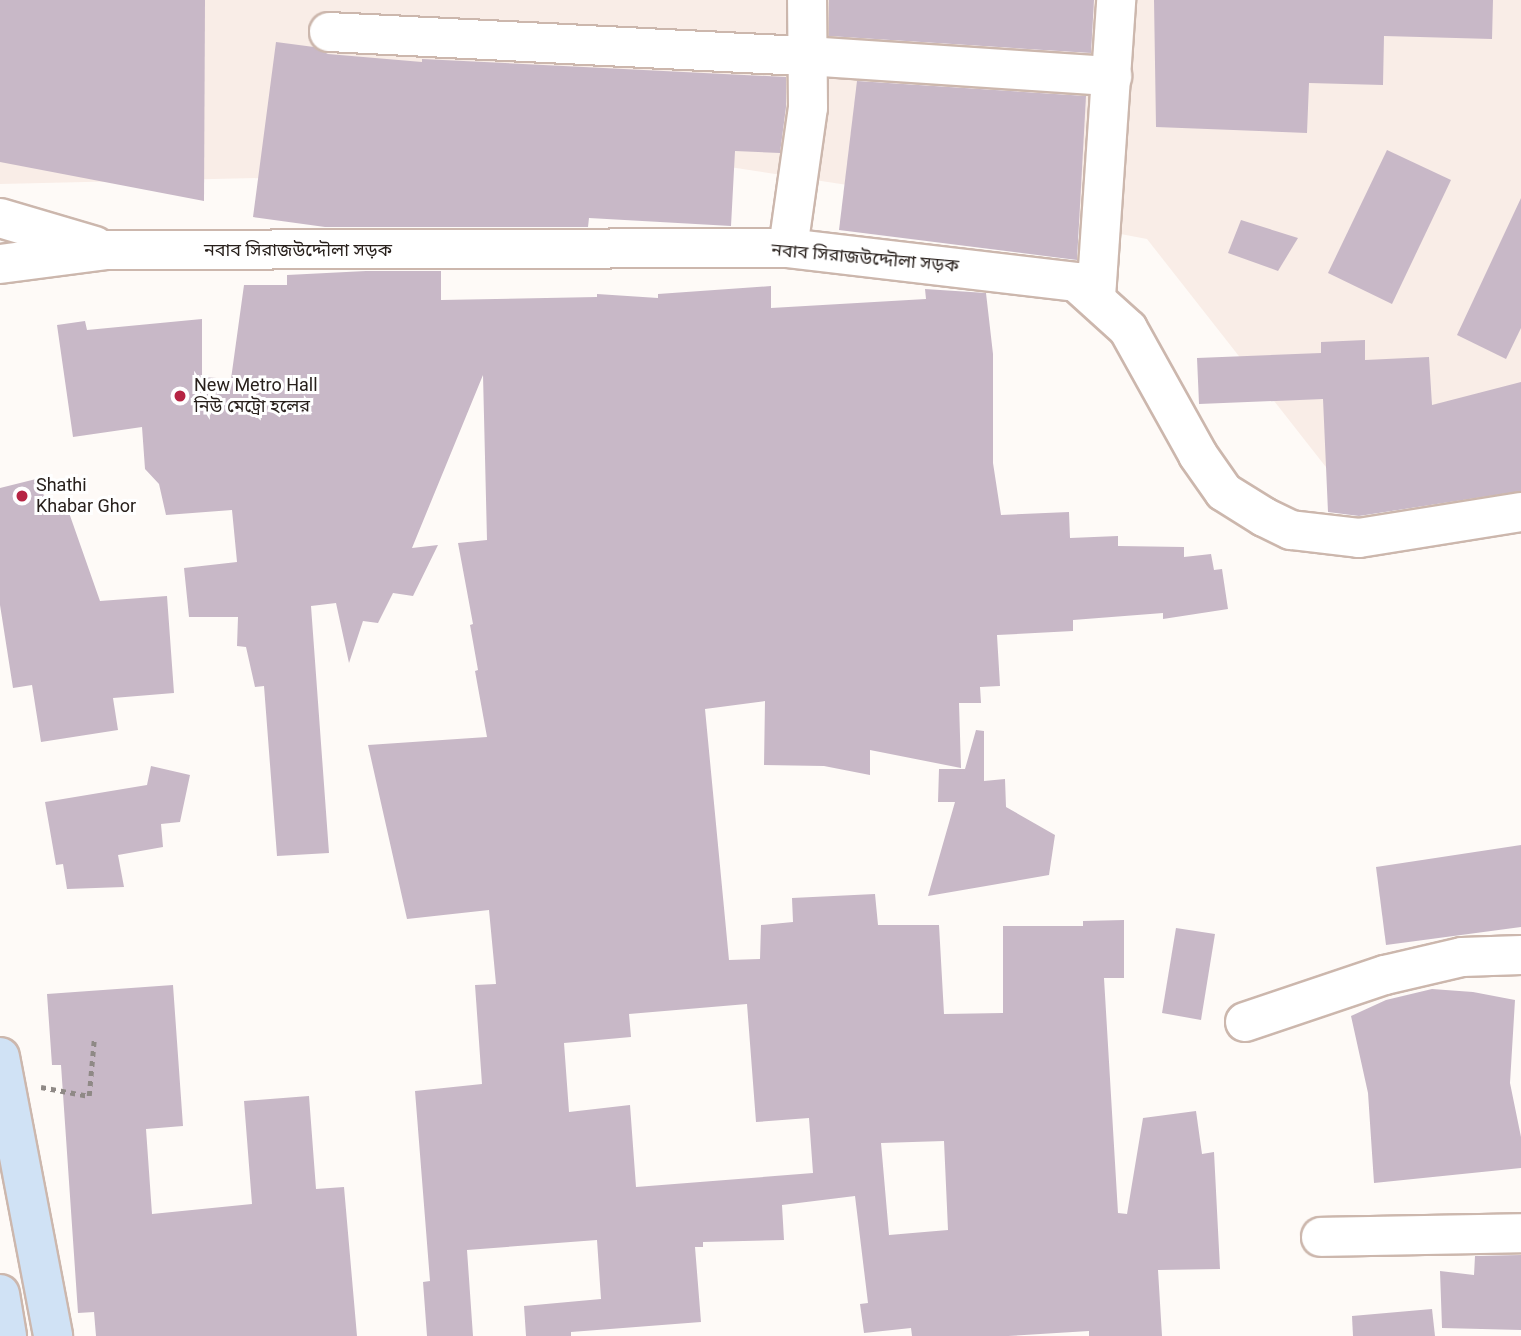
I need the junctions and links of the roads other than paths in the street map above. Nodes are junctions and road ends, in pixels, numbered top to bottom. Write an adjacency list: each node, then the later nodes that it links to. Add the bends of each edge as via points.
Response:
1 (807, 0): 4 (street)
2 (1116, 0): 5 (street)
3 (329, 32): 4 (street)
4 (807, 56): 5 (street); 7 (street, via 808,108)
5 (1112, 76): 10 (street)
6 (0, 218): 8 (street)
7 (789, 248): 8 (street, নবাব সিরাজউদ্দৌলা সড়ক); 10 (street, নবাব সিরাজউদ্দৌলা সড়ক, via 1076,282)
8 (107, 250): 9 (street, নবাব সিরাজউদ্দৌলা সড়ক)
9 (0, 264)
10 (1097, 297): 11 (street, নবাব সিরাজউদ্দৌলা সড়ক, via 1128,329 1224,492 1264,517 1291,530 1359,538)
11 (1521, 512)
12 (1521, 955): 13 (street, via 1462,957 1385,975)
13 (1245, 1021)
14 (2, 1066): 19 (main road)
15 (1521, 1233): 16 (street)
16 (1321, 1237)
17 (0, 1294): 18 (main road)
18 (7, 1336)
19 (53, 1336)

